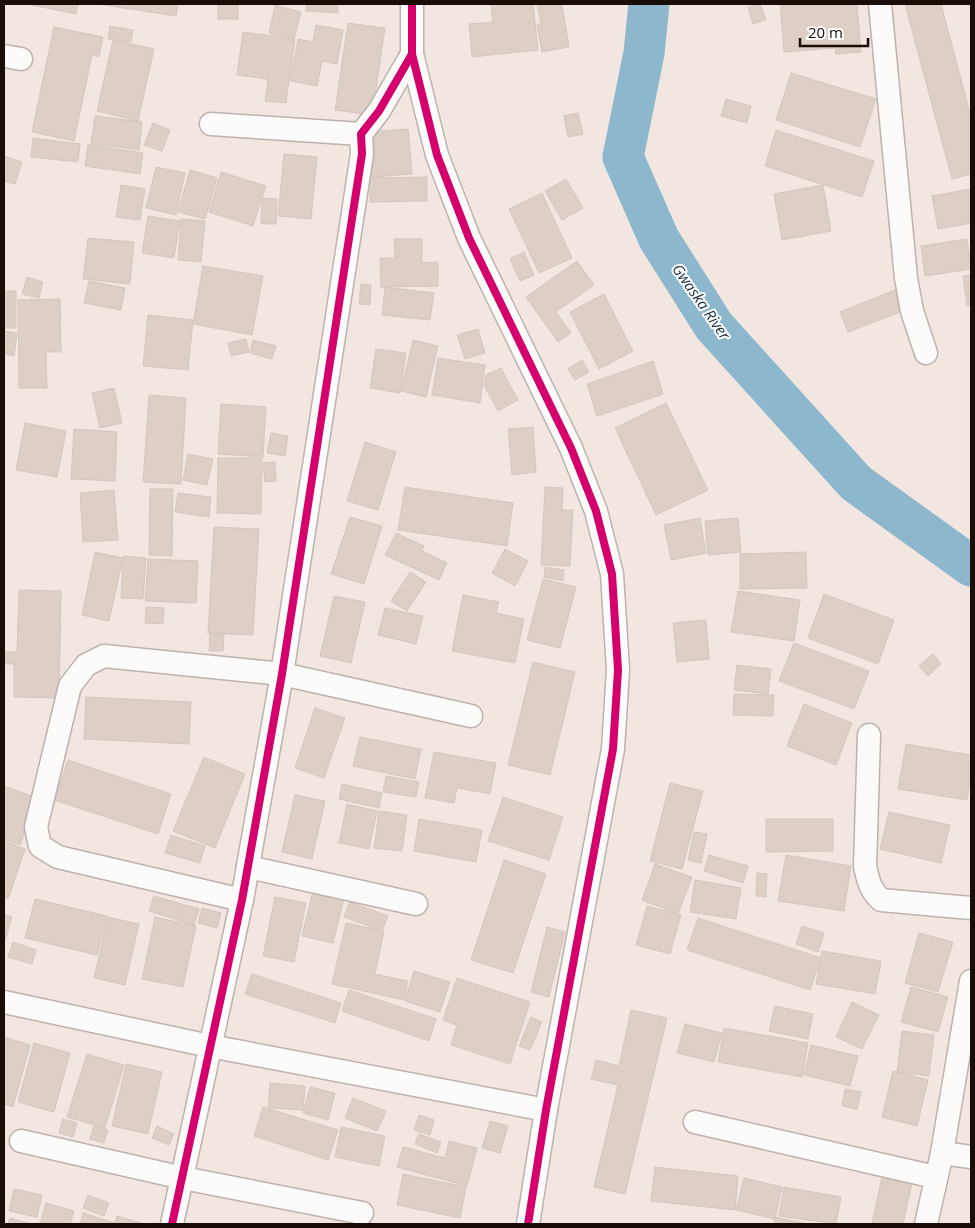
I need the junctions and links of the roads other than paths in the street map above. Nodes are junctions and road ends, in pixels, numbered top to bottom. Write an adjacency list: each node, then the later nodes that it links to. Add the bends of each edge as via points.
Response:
1 (412, 4): 3 (street)
2 (880, 4): 6 (street, via 906,278 912,311)
3 (412, 54): 5 (street, via 379,111); 17 (street, via 437,155 469,238 571,448 596,511 612,574 618,670 613,749)
4 (211, 124): 5 (street)
5 (361, 134): 7 (street, via 362,154)
6 (926, 353)
7 (282, 674): 8 (street); 10 (street); 11 (street, via 104,656 86,665 70,686 36,827 40,846 58,856)
8 (471, 716)
9 (869, 735): 13 (street, via 865,866 873,893 881,900)
10 (248, 866): 11 (street); 12 (street)
11 (242, 900): 16 (street)
12 (416, 904)
13 (971, 908)
14 (971, 982): 20 (street)
15 (4, 1002): 16 (street)
16 (210, 1046): 17 (street); 23 (street)
17 (546, 1110): 26 (street)
18 (695, 1122): 22 (street)
19 (21, 1141): 23 (street)
20 (942, 1153): 21 (street); 22 (street)
21 (971, 1156)
22 (935, 1177): 27 (street)
23 (182, 1178): 24 (street); 25 (street)
24 (362, 1213)
25 (172, 1224)
26 (528, 1224)
27 (926, 1224)

